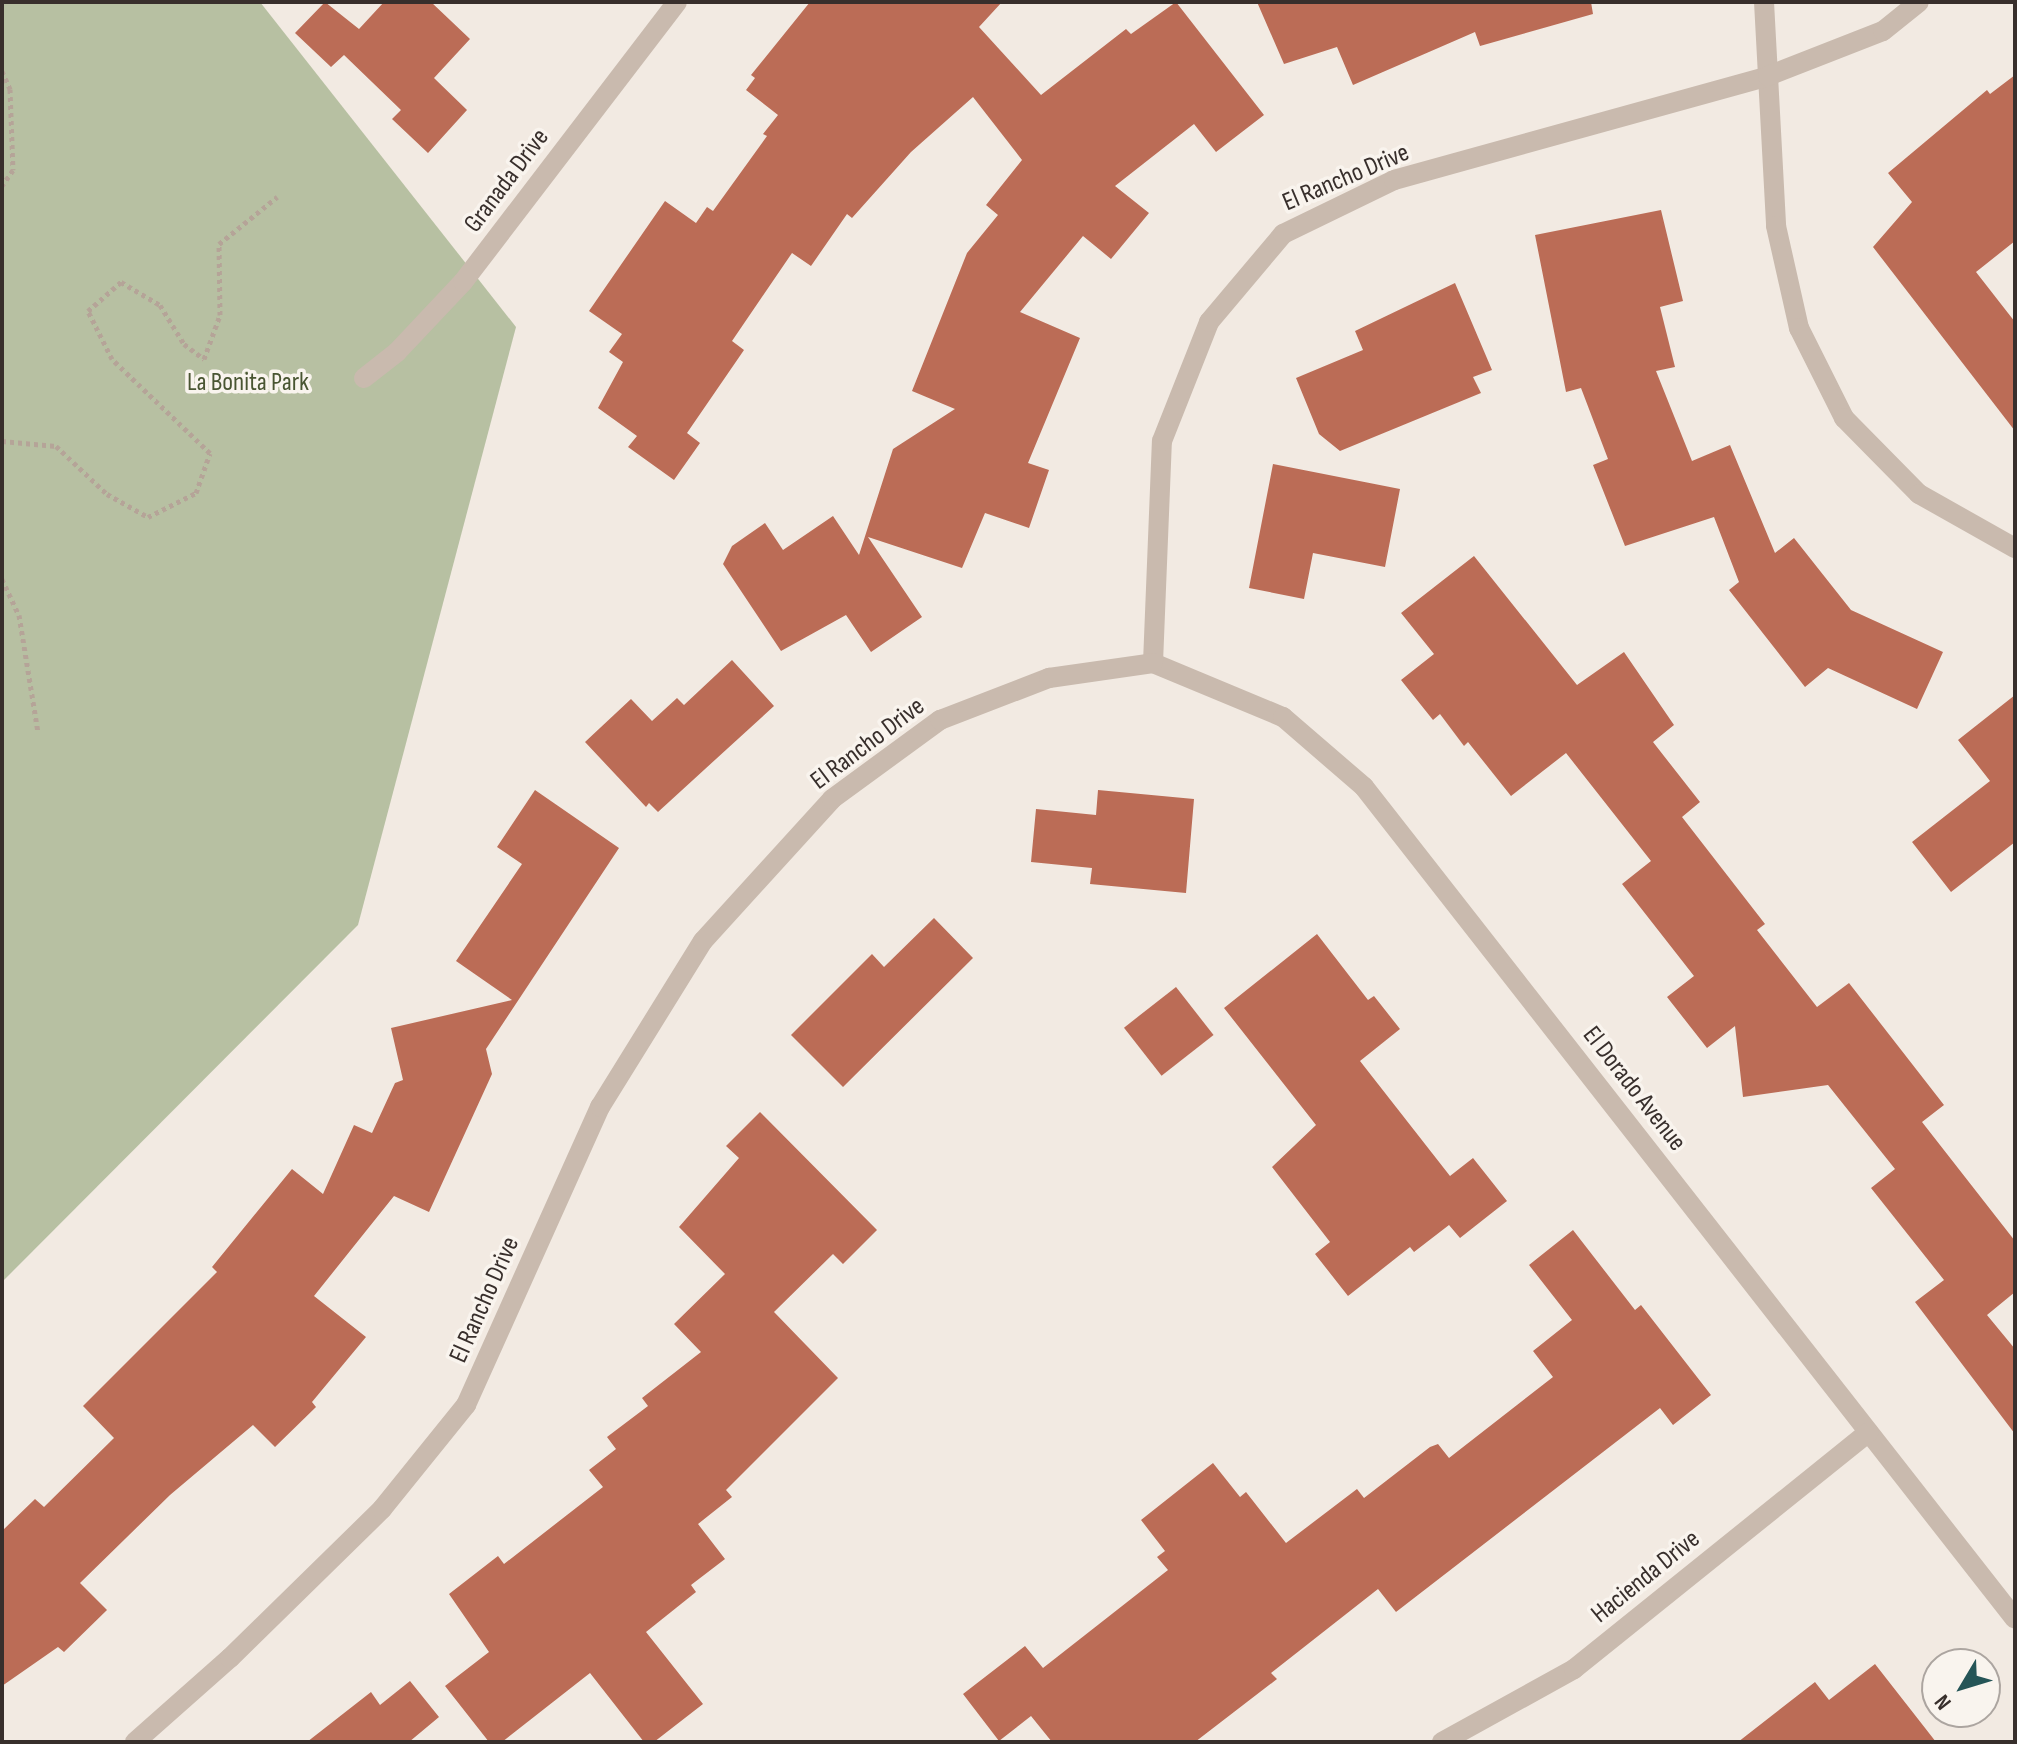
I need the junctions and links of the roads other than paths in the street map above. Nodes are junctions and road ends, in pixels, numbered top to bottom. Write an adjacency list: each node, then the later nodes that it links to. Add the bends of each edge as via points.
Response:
1 (677, 2): 5 (street, Granada Drive, via 463,282 397,352)
2 (1764, 2): 4 (street)
3 (1919, 2): 4 (street, El Rancho Drive, via 1883,31)
4 (1768, 76): 6 (street, via 1779,241 1799,328 1844,418 1919,494); 7 (street, El Rancho Drive, via 1394,180 1283,234 1209,322 1162,441)
5 (364, 378)
6 (2015, 548)
7 (1153, 663): 8 (street, El Dorado Avenue, via 1283,717 1364,787); 10 (street, El Rancho Drive, via 1049,678 940,720 832,799 703,941 600,1107 466,1405 382,1509 230,1658)
8 (1869, 1432): 9 (street, El Dorado Avenue); 11 (street, Hacienda Drive, via 1574,1669)
9 (2015, 1619)
10 (135, 1742)
11 (1442, 1742)

